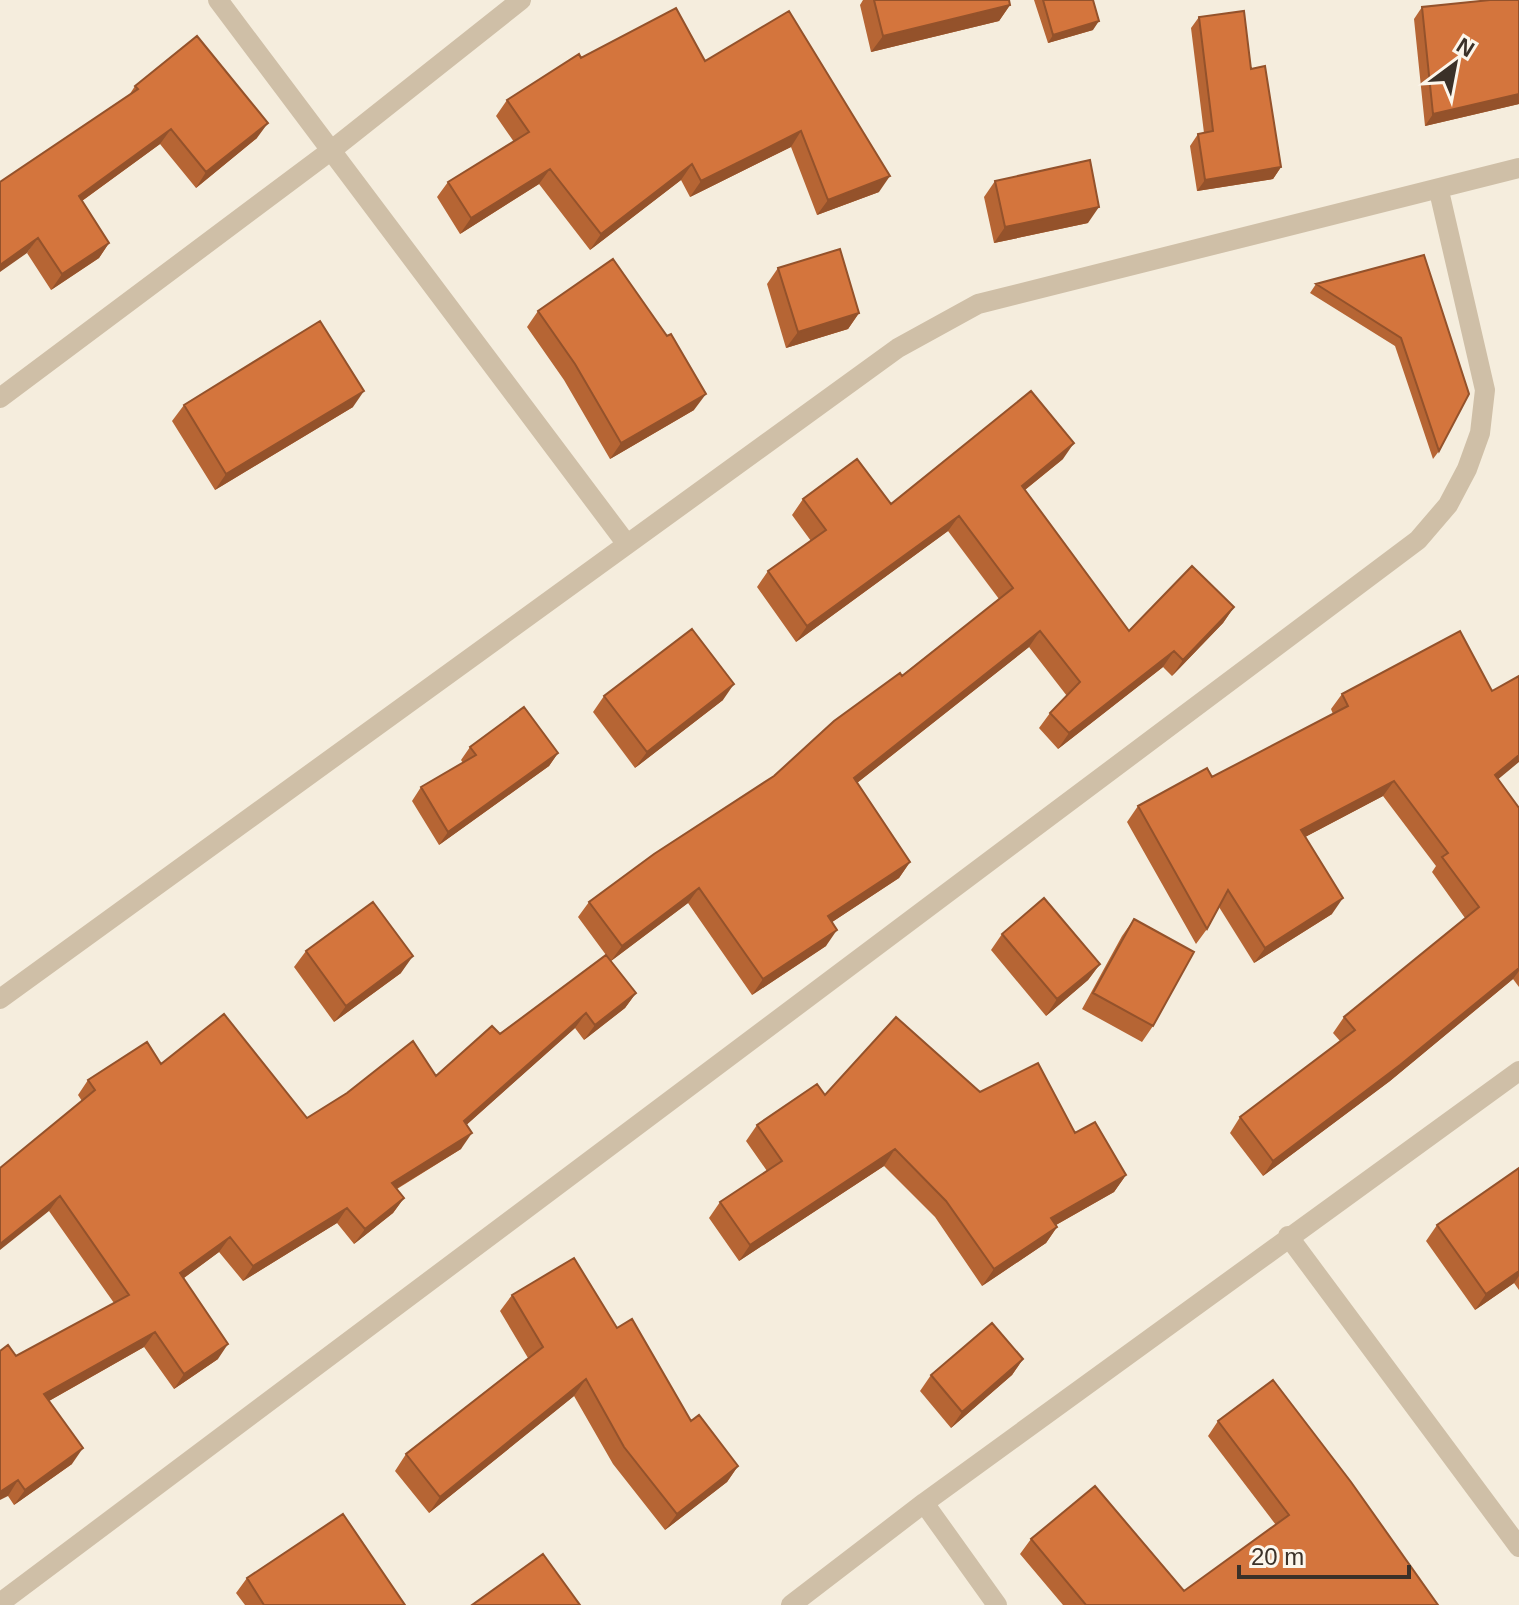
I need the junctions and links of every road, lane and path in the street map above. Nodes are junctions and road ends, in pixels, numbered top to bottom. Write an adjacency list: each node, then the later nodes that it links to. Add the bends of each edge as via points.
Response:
1 (218, 0): 3 (street)
2 (521, 0): 3 (street)
3 (333, 149): 6 (street); 7 (street)
4 (1519, 168): 5 (street)
5 (1439, 191): 7 (street, via 978,304 898,348); 13 (street, via 1485,390 1480,433 1467,469 1448,505 1418,540)
6 (0, 398)
7 (626, 543): 8 (street)
8 (0, 999)
9 (1519, 1071): 10 (street)
10 (1288, 1236): 11 (street); 12 (street)
11 (924, 1503): 14 (street); 15 (street)
12 (1519, 1547)
13 (0, 1603)
14 (791, 1605)
15 (997, 1605)

